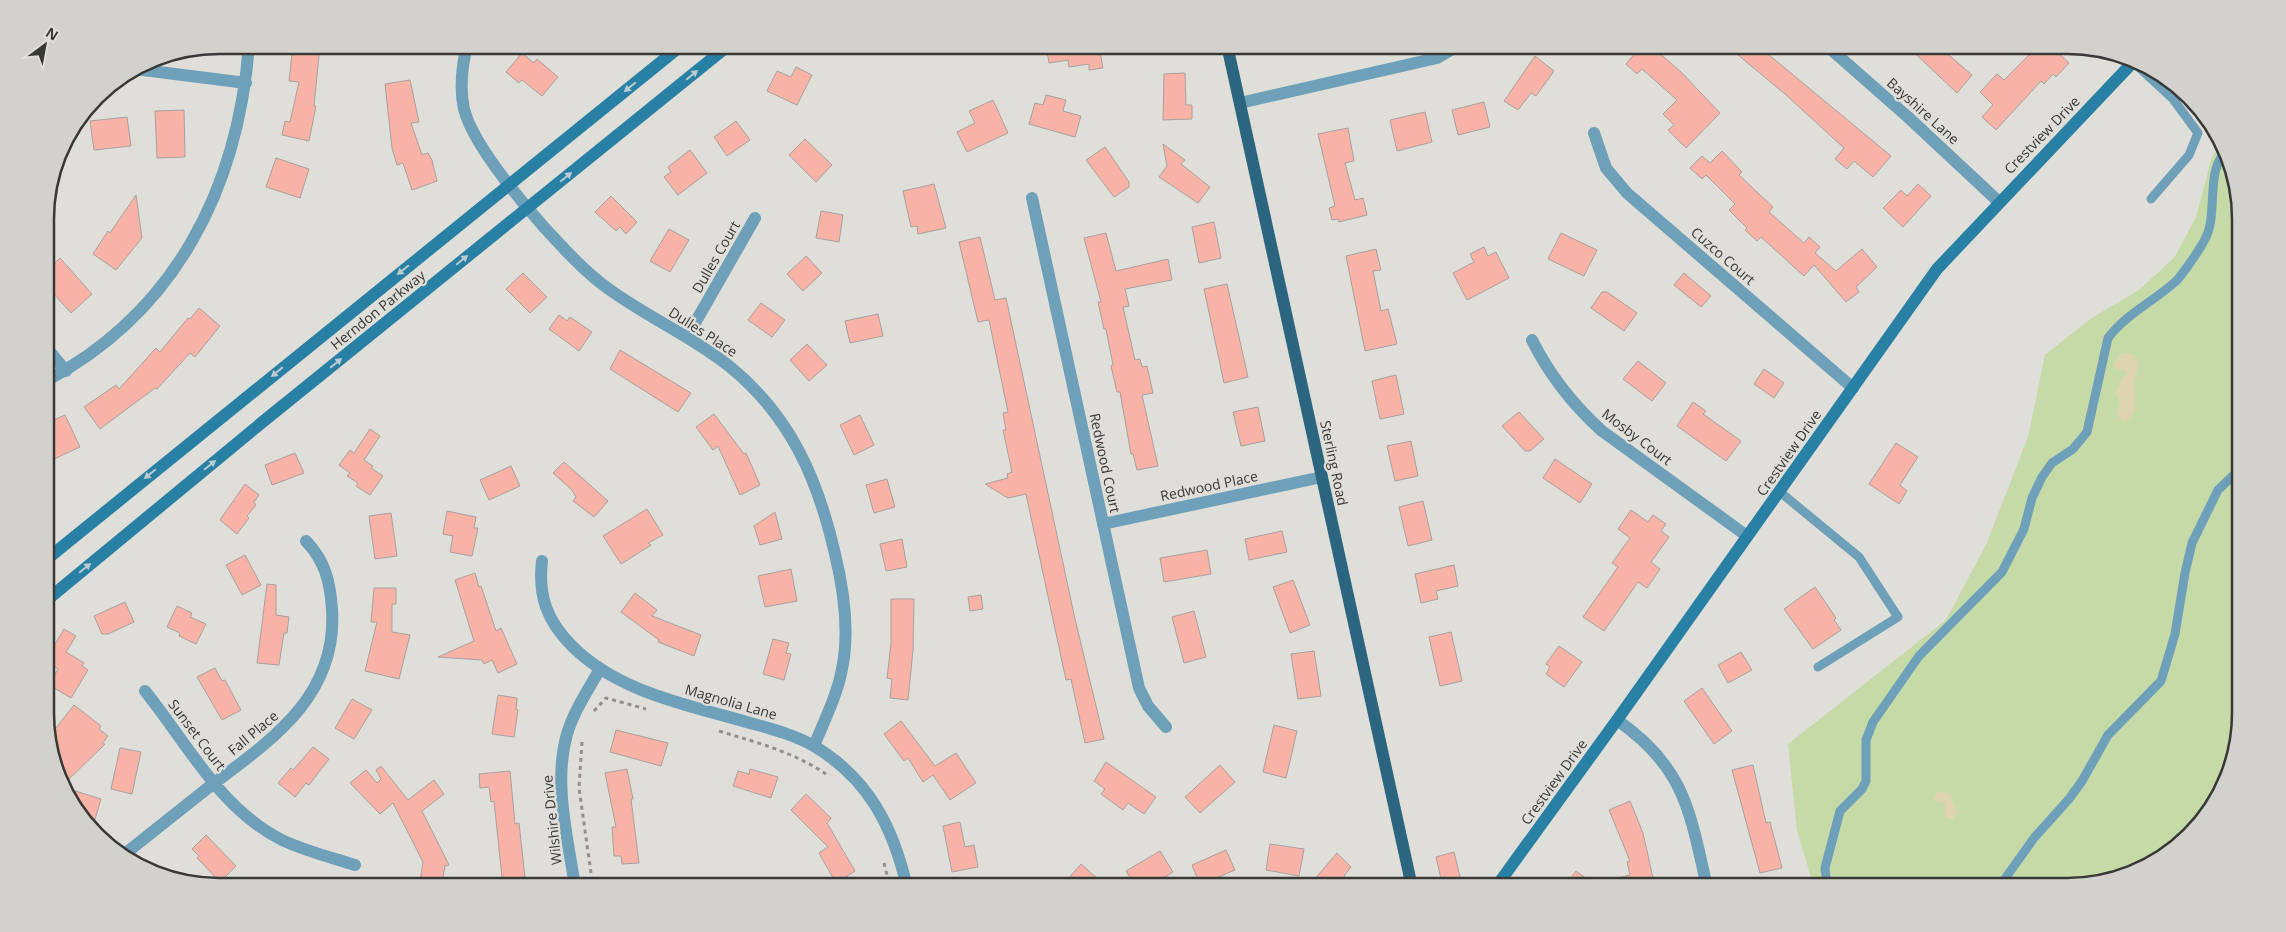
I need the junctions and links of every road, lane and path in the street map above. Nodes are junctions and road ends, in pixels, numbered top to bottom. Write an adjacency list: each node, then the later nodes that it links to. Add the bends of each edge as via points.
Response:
1 (248, 54): 11 (street)
2 (465, 54): 15 (street, Dulles Place, via 461,85 464,109 483,150)
3 (671, 54): 15 (main road, Herndon Parkway, one-way to 15)
4 (718, 54): 19 (main road, Herndon Parkway, one-way to 4)
5 (1229, 54): 12 (main road, Sterling Road)
6 (1444, 54): 12 (street)
7 (1836, 54): 18 (street, Bayshire Lane)
8 (2125, 65): 18 (main road, Crestview Drive)
9 (147, 71): 11 (street)
10 (2148, 76): 17 (lane, via 2173,100 2198,132 2190,156)
11 (246, 83): 24 (street, via 227,162 206,215 189,246 153,295 115,335)
12 (1240, 103): 27 (main road, Sterling Road)
13 (1594, 133): 26 (street, Cuzco Court, via 1606,168 1627,193)
14 (2220, 159): 58 (lane, via 2207,237 2178,280 2116,328 2108,338 2087,432 2073,449 2052,463 2042,477 2032,498 2024,529 2002,572 1919,656 1873,722 1866,740 1866,781 1840,812 1824,868)
15 (509, 184): 19 (street, Dulles Place); 33 (main road, Herndon Parkway, one-way to 33)
16 (1032, 198): 30 (street, Redwood Court)
17 (2151, 198)
18 (1999, 202): 26 (main road, Crestview Drive, via 1937,269)
19 (528, 207): 21 (street, Dulles Place, via 600,283); 35 (main road, Herndon Parkway, one-way to 19)
20 (755, 218): 21 (street, Dulles Court)
21 (687, 337): 45 (street, Dulles Place, via 730,366 777,416 812,475 825,509 845,606 846,642 835,695)
22 (1532, 340): 31 (street, Mosby Court, via 1562,391 1582,414)
23 (54, 356): 24 (street)
24 (66, 370): 25 (street)
25 (54, 377)
26 (1853, 388): 29 (main road, Crestview Drive)
27 (1322, 477): 30 (street, Redwood Place); 55 (main road, Sterling Road)
28 (2232, 477): 59 (lane, via 2218,490 2192,543 2175,634 2161,681 2108,734 2070,799 2034,838)
29 (1780, 492): 31 (main road, Crestview Drive); 36 (lane, via 1859,557 1898,617)
30 (1103, 524): 42 (street, Redwood Court, via 1139,688 1148,706)
31 (1747, 536): 41 (main road, Crestview Drive)
32 (306, 541): 47 (street, Fall Place, via 325,568 331,586 333,618 326,658 305,703 293,719 272,740)
33 (54, 553)
34 (542, 561): 37 (street, Magnolia Lane, via 542,599 548,617 558,633)
35 (54, 595)
36 (1818, 668)
37 (600, 669): 45 (street, Magnolia Lane, via 628,684 671,700 788,734); 51 (street, Wilshire Drive, via 576,710 562,757 561,780)
38 (145, 692): 47 (street, Sunset Court)
39 (655, 712): 40 (path, via 606,698)
40 (591, 717)
41 (1617, 720): 56 (main road, Crestview Drive); 57 (street, via 1652,748 1682,790 1691,814)
42 (1166, 727)
43 (718, 731): 46 (path, via 802,758)
44 (584, 733): 52 (path, via 579,788)
45 (814, 746): 54 (street, Magnolia Lane, via 840,764 879,809 893,836)
46 (831, 777)
47 (214, 784): 48 (street, Fall Place); 50 (street, Sunset Court, via 234,806 282,840)
48 (129, 851)
49 (883, 862): 53 (path)
50 (355, 865)
51 (574, 878)
52 (592, 878)
53 (887, 878)
54 (905, 878)
55 (1410, 878)
56 (1503, 878)
57 (1705, 878)
58 (1826, 878)
59 (2005, 878)

